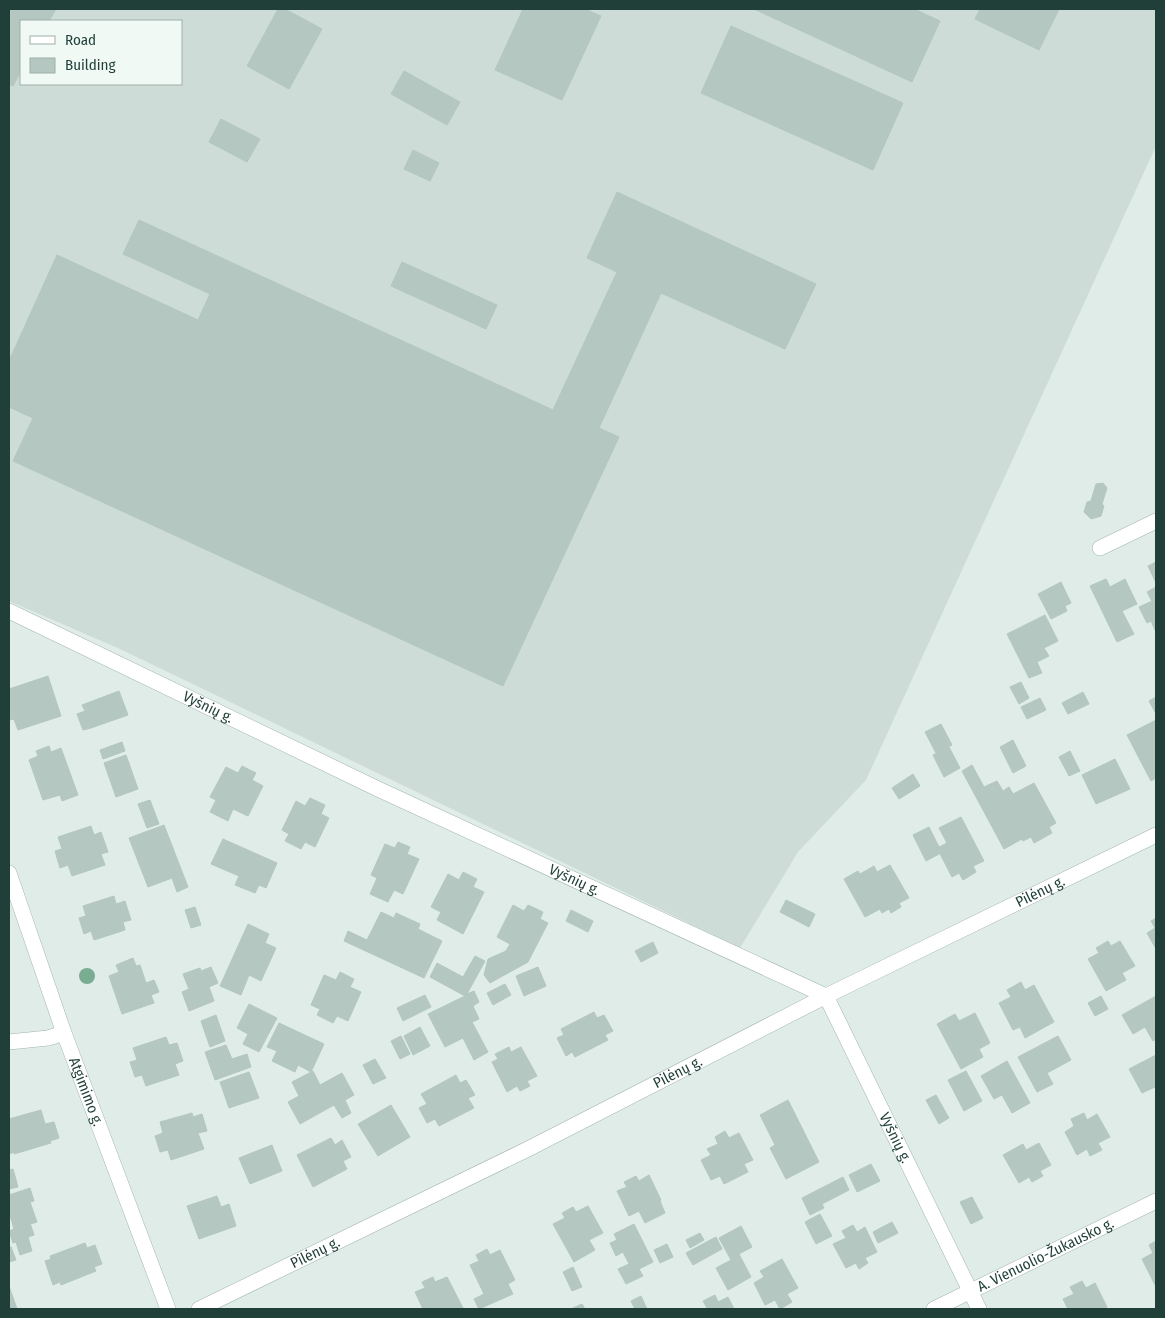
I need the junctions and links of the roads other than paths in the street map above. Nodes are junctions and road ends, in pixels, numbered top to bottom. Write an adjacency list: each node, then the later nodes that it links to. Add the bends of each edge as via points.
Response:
1 (1156, 521): 2 (street)
2 (1100, 548)
3 (9, 611): 6 (street, Vyšnių g., via 387,793)
4 (1156, 835): 6 (street, Pilėnų g.)
5 (9, 873): 7 (street, Atgimimo g.)
6 (826, 996): 10 (street, Vyšnių g.); 12 (street, Pilėnų g., via 528,1149)
7 (64, 1033): 8 (street); 11 (street, Atgimimo g.)
8 (9, 1042)
9 (1156, 1201): 10 (street, A. Vienuolio-Žukausko g.)
10 (970, 1291): 13 (street, A. Vienuolio-Žukausko g.); 14 (street, Vyšnių g.)
11 (168, 1309)
12 (199, 1309)
13 (934, 1309)
14 (979, 1309)

